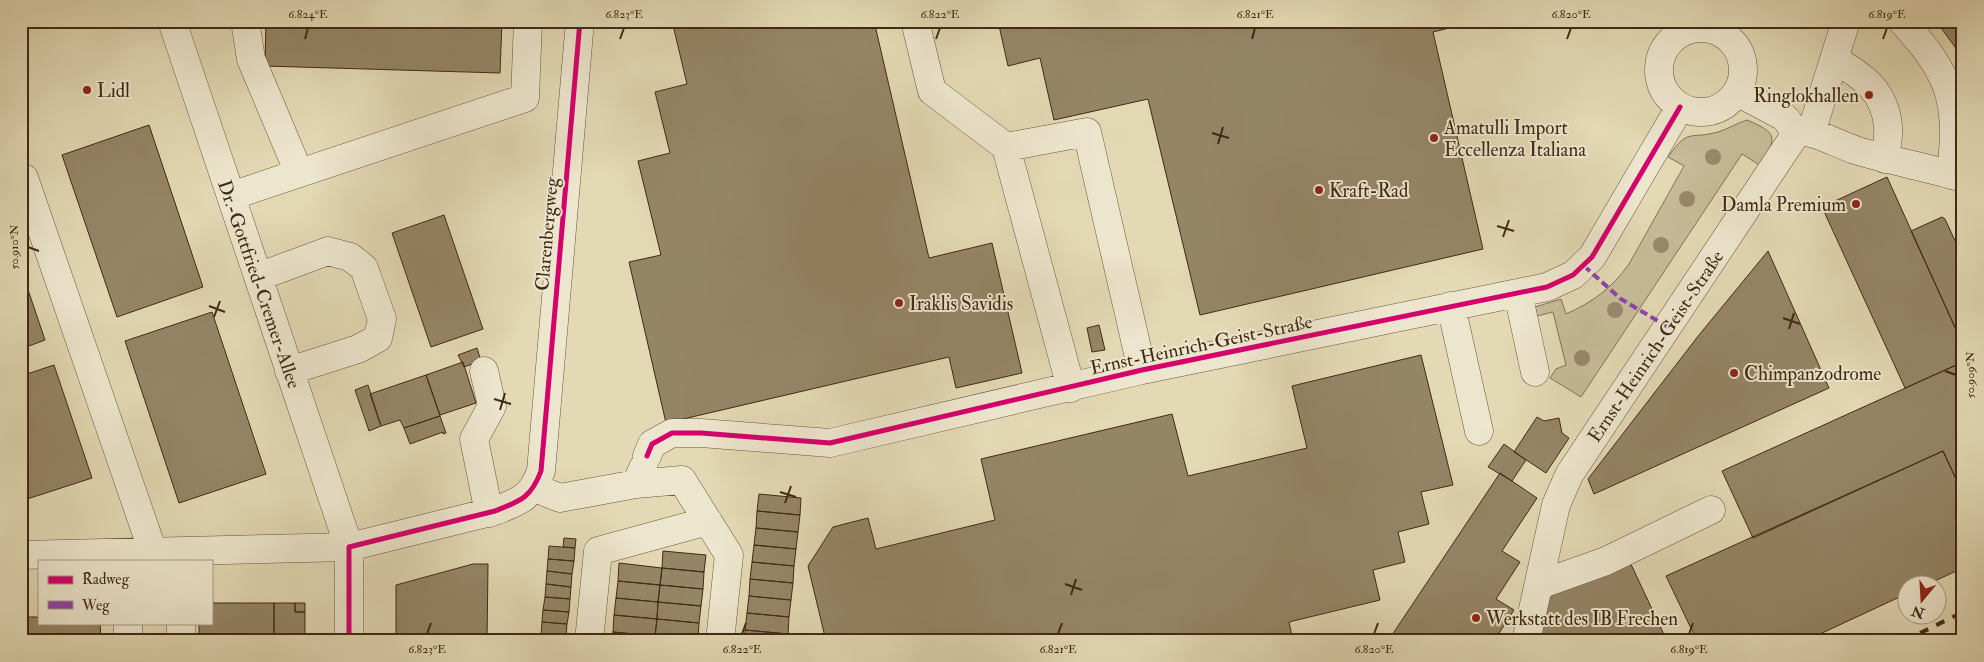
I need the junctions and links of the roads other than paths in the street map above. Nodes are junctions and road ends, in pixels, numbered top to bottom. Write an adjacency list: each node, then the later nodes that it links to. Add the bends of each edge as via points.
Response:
1 (172, 21): 18 (street, Dr.-Gottfried-Cremer-Allee)
2 (245, 21): 15 (street, via 251,59)
3 (528, 21): 15 (street, via 525,98)
4 (580, 21): 29 (street, Clarenbergweg, via 541,471)
5 (915, 21): 13 (street, via 932,91)
6 (1846, 21): 9 (street, Ernst-Heinrich-Geist-Straße)
7 (1902, 21): 16 (street, via 1938,66 1948,88 1954,118)
8 (1724, 27): 10 (street, via 1740,52 1743,66); 11 (street, via 1681,32 1662,52 1658,67 1660,83 1668,97)
9 (1834, 60): 12 (street, Ernst-Heinrich-Geist-Straße); 14 (street, via 1870,84 1882,103 1888,127)
10 (1737, 92): 11 (street, via 1729,102 1712,111 1692,112); 12 (street)
11 (1680, 107): 20 (street, Ernst-Heinrich-Geist-Straße, via 1592,257 1560,282)
12 (1802, 132): 14 (street); 37 (street, Ernst-Heinrich-Geist-Straße, via 1793,138 1569,476 1556,505)
13 (1006, 147): 22 (street, via 1087,132); 26 (street)
14 (1885, 159): 16 (street)
15 (299, 173): 18 (street)
16 (1957, 176)
17 (24, 178): 35 (street)
18 (231, 196): 19 (street, Dr.-Gottfried-Cremer-Allee)
19 (258, 277): 23 (street, Dr.-Gottfried-Cremer-Allee); 23 (street, via 328,252 350,257 364,268 382,318 378,338 365,346)
20 (1518, 293): 21 (street, Ernst-Heinrich-Geist-Straße); 25 (street)
21 (1451, 306): 22 (street, Ernst-Heinrich-Geist-Straße); 27 (street)
22 (1142, 370): 26 (street, Ernst-Heinrich-Geist-Straße)
23 (289, 371): 33 (street, Dr.-Gottfried-Cremer-Allee)
24 (484, 371): 31 (street, via 492,406 474,439)
25 (1535, 372)
26 (1071, 388): 28 (street, Ernst-Heinrich-Geist-Straße, via 830,443 672,433 652,444)
27 (1479, 431)
28 (642, 470): 29 (street, via 560,498); 32 (street, via 682,480)
29 (535, 488): 31 (street, via 517,502)
30 (1711, 510): 37 (street, via 1606,561)
31 (490, 513): 33 (street)
32 (708, 521): 43 (street, via 598,551); 44 (street, via 729,555)
33 (349, 547): 36 (street); 42 (street, Dr.-Gottfried-Cremer-Allee)
34 (21, 555): 35 (street)
35 (137, 555): 36 (street)
36 (181, 556)
37 (1539, 585): 45 (street, Ernst-Heinrich-Geist-Straße)
38 (128, 624): 40 (street)
39 (182, 624): 41 (street)
40 (128, 641)
41 (182, 641)
42 (349, 641)
43 (589, 641)
44 (720, 641)
45 (1526, 641)

